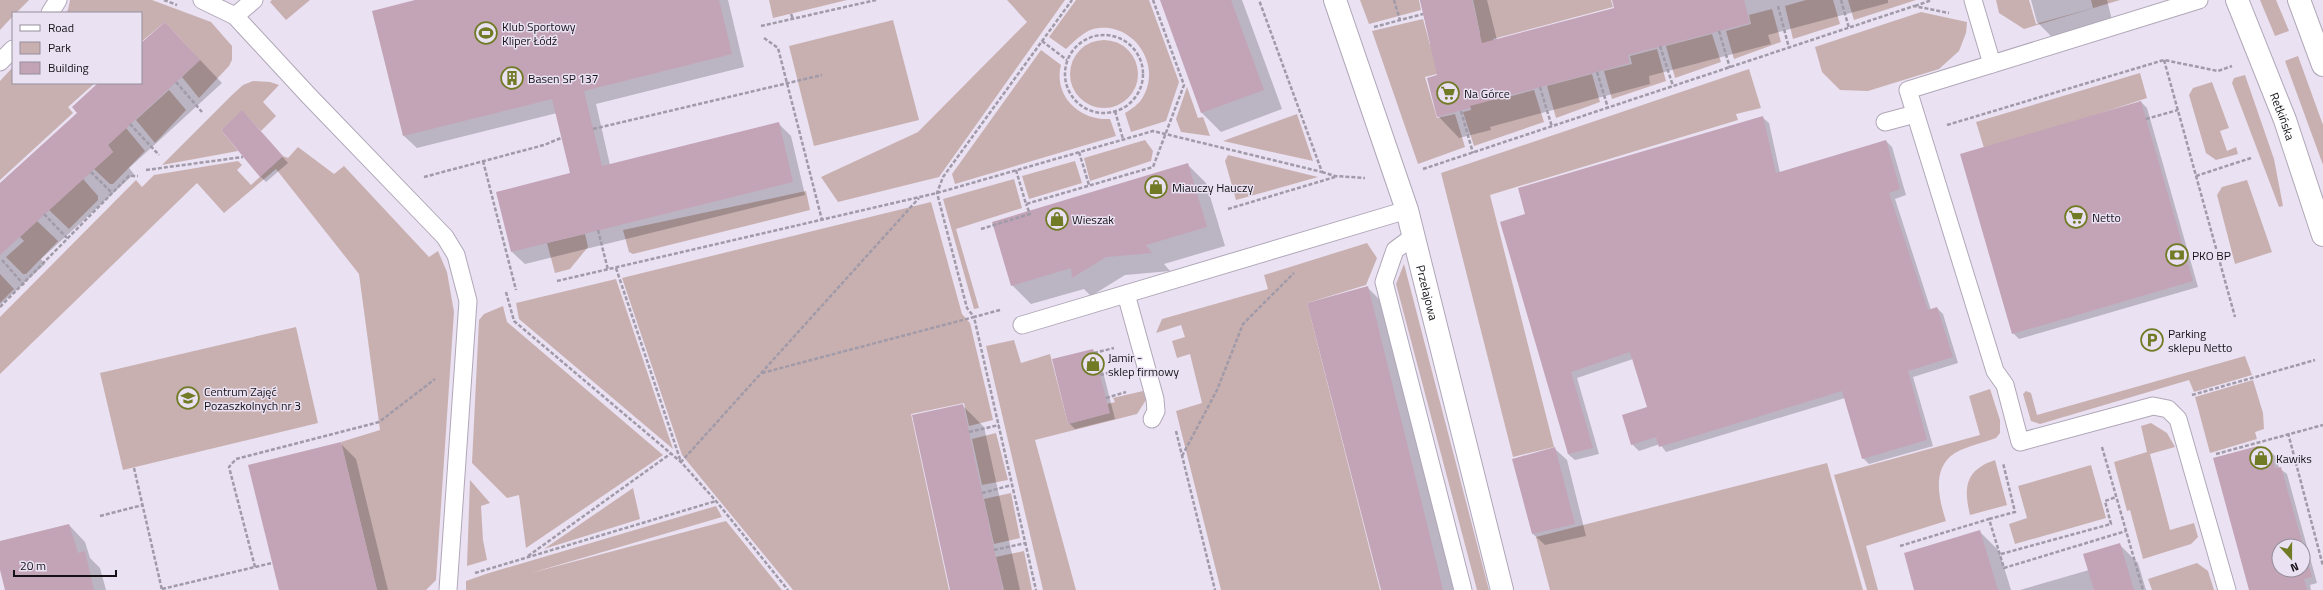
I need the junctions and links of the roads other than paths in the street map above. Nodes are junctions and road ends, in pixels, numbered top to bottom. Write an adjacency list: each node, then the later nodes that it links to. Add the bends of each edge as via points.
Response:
1 (58, 0): 9 (lane)
2 (202, 0): 10 (lane)
3 (254, 0): 10 (lane)
4 (1334, 0): 17 (street, Przełajowa, via 1406,173)
5 (1973, 0): 13 (lane)
6 (2199, 0): 13 (lane)
7 (2237, 0): 18 (street, Retkińska, via 2285,120)
8 (2298, 0): 14 (street)
9 (51, 12)
10 (235, 16): 23 (lane, via 445,237 456,255 468,301)
11 (12, 50): 12 (lane)
12 (0, 62)
13 (1992, 64): 15 (lane, via 1908,90)
14 (2323, 65)
15 (1915, 114): 16 (lane); 26 (lane, via 1995,371 2005,385 2020,442 2153,406 2168,409 2178,419)
16 (1885, 122)
17 (1408, 210): 19 (street, Przełajowa); 20 (lane)
18 (2323, 235)
19 (1414, 236): 24 (lane, via 1395,250 1384,282); 25 (street, Przełajowa)
20 (1126, 294): 21 (lane); 22 (lane, via 1155,399 1156,411)
21 (1022, 325)
22 (1152, 419)
23 (448, 590)
24 (1464, 590)
25 (1502, 590)
26 (2227, 590)

